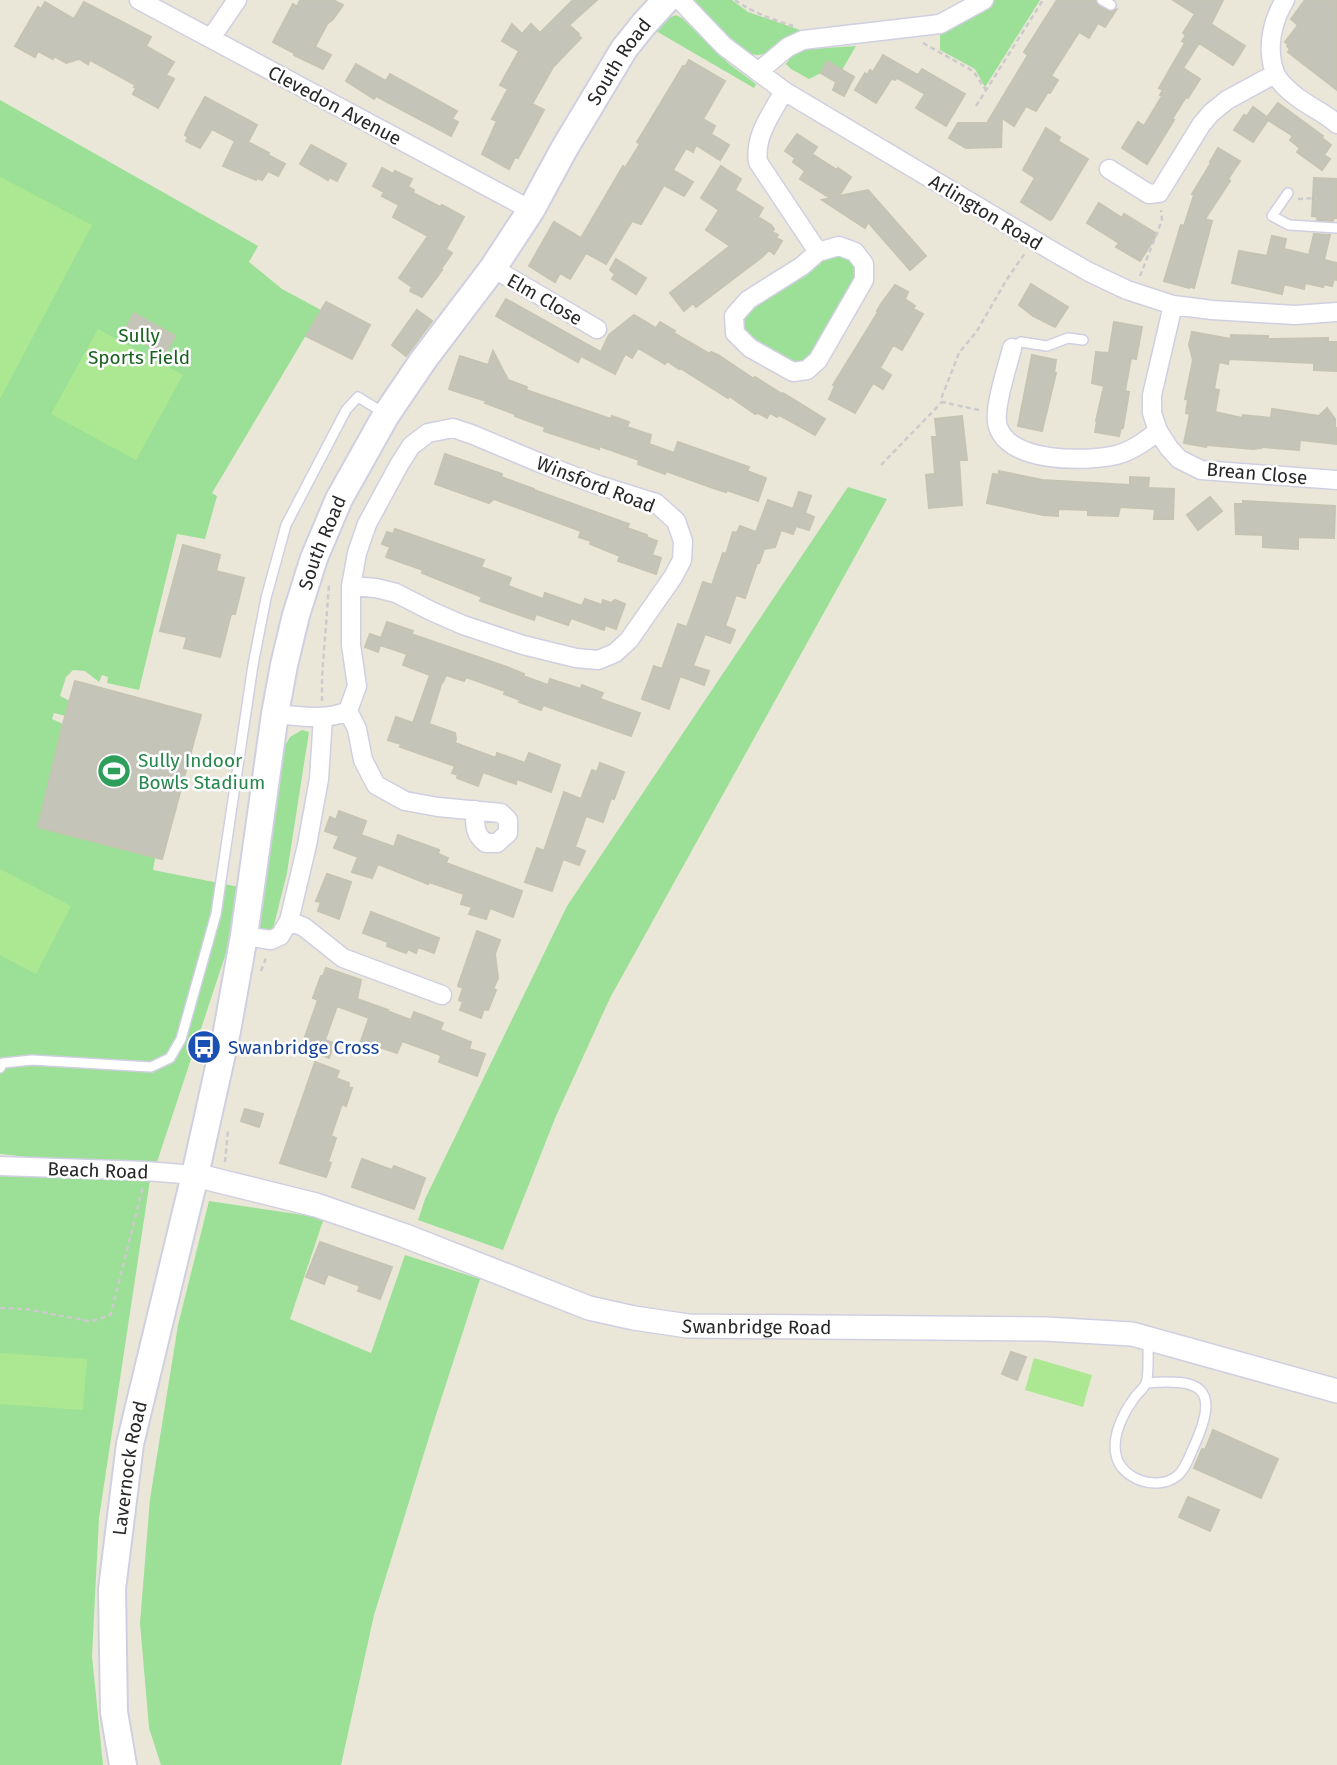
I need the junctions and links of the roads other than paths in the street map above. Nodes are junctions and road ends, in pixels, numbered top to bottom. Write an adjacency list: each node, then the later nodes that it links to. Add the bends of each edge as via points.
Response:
1 (139, 0): 7 (street, Clevedon Avenue)
2 (237, 0): 7 (street)
3 (666, 0): 14 (main road, South Road, via 624,49)
4 (680, 0): 8 (street, Arlington Road, via 724,46)
5 (984, 0): 8 (street, via 940,24 803,40)
6 (1285, 0): 9 (street, via 1270,46)
7 (211, 38): 14 (street, Clevedon Avenue)
8 (758, 72): 10 (street, Arlington Road)
9 (1275, 75): 11 (street, via 1294,96); 12 (street, via 1211,113 1159,193 1149,194)
10 (784, 91): 16 (street, via 758,139 758,162); 18 (street, Arlington Road, via 1089,272)
11 (1337, 124)
12 (1109, 169)
13 (1288, 193): 15 (lane, via 1272,216 1289,225)
14 (531, 210): 17 (main road, South Road)
15 (1337, 228)
16 (818, 252): 16 (street, via 839,246 855,252 864,264 864,280 818,360 807,370 793,372 750,348 735,333 734,316 748,300)
17 (493, 268): 20 (street, Elm Close); 23 (main road, South Road)
18 (1173, 306): 19 (street, Arlington Road, via 1295,315); 24 (street, via 1152,395)
19 (1337, 312)
20 (597, 329)
21 (1083, 340): 22 (lane, via 1068,338 1046,346 1021,342)
22 (1012, 348): 24 (street, via 996,414 1008,442 1036,455 1079,459 1117,454)
23 (386, 415): 28 (main road, South Road, via 339,499 314,558 296,615); 34 (lane, via 358,397 346,410 286,526 265,598 216,914 181,1039 170,1058 151,1067 32,1060 4,1063)
24 (1158, 431): 25 (street, Brean Close, via 1179,459 1201,470)
25 (1337, 480)
26 (351, 586): 26 (street, Winsford Road, via 368,524 399,464 411,446 428,433 453,428 656,503 676,521 683,541 682,560 673,578 629,640 598,660 523,645 463,625 396,593); 27 (street, Winsford Road, via 356,686)
27 (348, 711): 29 (street); 30 (street, via 376,785 404,801)
28 (275, 713): 29 (street); 32 (main road, South Road)
29 (323, 717): 31 (street, via 319,779)
30 (475, 810)
31 (289, 921): 32 (street, via 280,936 271,940); 33 (street, via 304,927 343,958)
32 (244, 936): 36 (main road, South Road)
33 (442, 995)
34 (0, 1068)
35 (0, 1166): 36 (street, Beach Road)
36 (195, 1175): 37 (street, Swanbridge Road, via 328,1210 589,1308 634,1318 688,1326 1045,1329); 40 (main road, Lavernock Road, via 130,1444 112,1588 114,1712)
37 (1148, 1339): 38 (lane); 39 (street, Swanbridge Road)
38 (1147, 1383): 38 (lane, via 1124,1416 1116,1434 1115,1453 1121,1468 1151,1483 1177,1477 1203,1426 1206,1410 1198,1387 1187,1382)
39 (1337, 1391)
40 (123, 1765)

